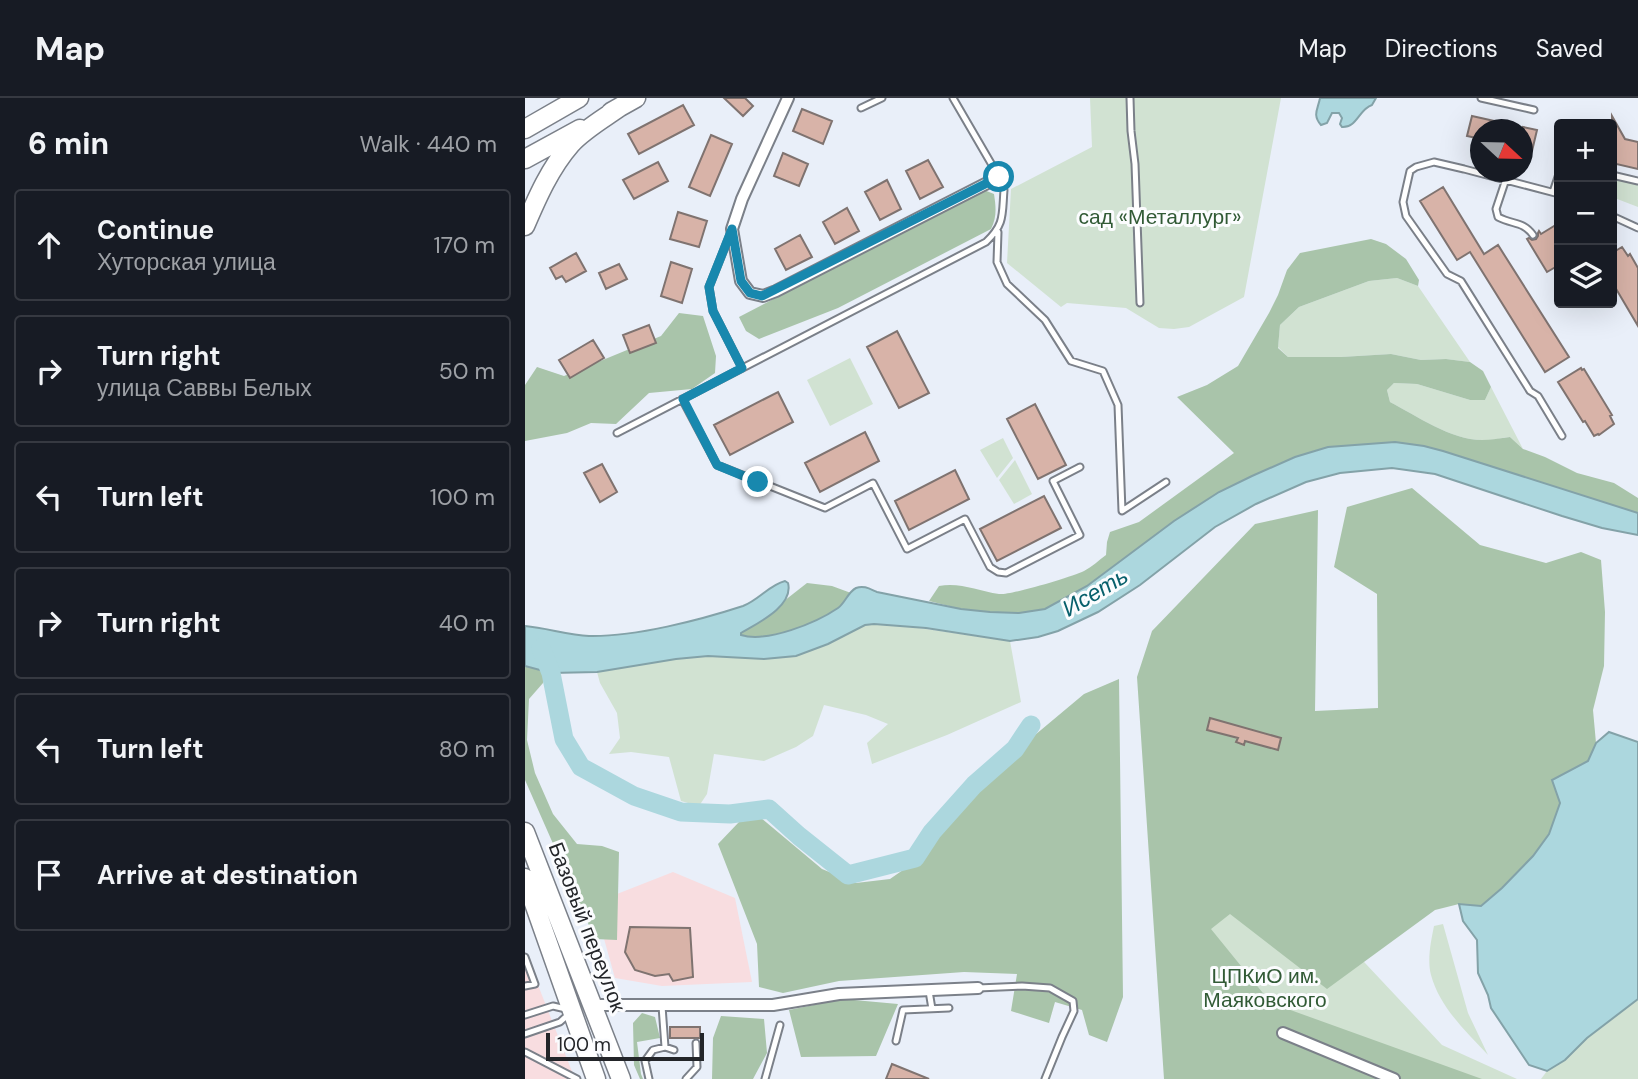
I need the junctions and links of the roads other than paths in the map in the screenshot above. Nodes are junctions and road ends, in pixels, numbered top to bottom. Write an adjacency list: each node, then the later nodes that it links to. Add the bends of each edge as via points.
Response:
1 (579, 98): 13 (main road)
2 (636, 98): 9 (main road)
3 (787, 98): 26 (street)
4 (882, 98): 11 (lane)
5 (953, 98): 17 (lane)
6 (1130, 98): 29 (lane)
7 (1481, 98): 10 (lane)
8 (1523, 98): 10 (lane)
9 (620, 107): 14 (main road); 24 (main road, via 572,144 543,186)
10 (1520, 107): 12 (lane)
11 (861, 108)
12 (1534, 110)
13 (525, 129)
14 (525, 159)
15 (1470, 170): 33 (lane, via 1434,162 1416,167 1410,172 1403,202 1406,216 1447,274 1461,281)
16 (1617, 175): 18 (lane)
17 (999, 177): 26 (street, via 762,296 750,293 741,281)
18 (1638, 181)
19 (1505, 182): 28 (lane, via 1496,209 1498,217 1527,227)
20 (1517, 182): 22 (lane)
21 (1004, 190): 27 (lane)
22 (1554, 192)
23 (1617, 218): 25 (lane)
24 (525, 226)
25 (1638, 228)
26 (732, 229): 30 (lane, via 709,287 713,311)
27 (997, 231): 30 (lane, via 986,242); 35 (lane, via 997,262 1007,284 1045,320 1071,361 1103,371 1118,405 1122,511)
28 (1533, 235)
29 (1140, 303)
30 (742, 368): 31 (lane)
31 (683, 399): 32 (lane); 34 (lane, via 717,465 825,508 873,483 907,549 965,519 990,568 998,572 1006,573 1080,534 1053,481)
32 (617, 433)
33 (1562, 436)
34 (1080, 467)
35 (1166, 482)
36 (525, 832): 42 (main road, Базовый переулок)
37 (526, 882): 46 (main road, Базовый переулок)
38 (525, 957): 39 (lane, via 535,984)
39 (525, 986)
40 (978, 988): 41 (street); 62 (lane, via 1050,988 1073,1001 1074,1011)
41 (929, 991): 43 (street, via 839,994 773,1005); 44 (lane)
42 (593, 1005): 43 (street); 46 (main road); 58 (main road, Базовый переулок)
43 (662, 1006): 53 (lane)
44 (932, 1009): 45 (lane); 51 (lane, via 904,1010)
45 (949, 1009)
46 (572, 1011): 47 (lane, via 553,1006); 50 (lane, via 560,1022); 57 (main road, Базовый переулок)
47 (525, 1015)
48 (780, 1025): 61 (lane)
49 (1283, 1033): 63 (street)
50 (525, 1034)
51 (895, 1041)
52 (696, 1043): 60 (lane, via 697,1068)
53 (665, 1047): 54 (lane); 59 (lane, via 653,1050 645,1061)
54 (674, 1050)
55 (525, 1052): 56 (lane)
56 (577, 1079)
57 (596, 1079)
58 (621, 1079)
59 (649, 1079)
60 (686, 1079)
61 (765, 1079)
62 (1045, 1079)
63 (1394, 1079)

